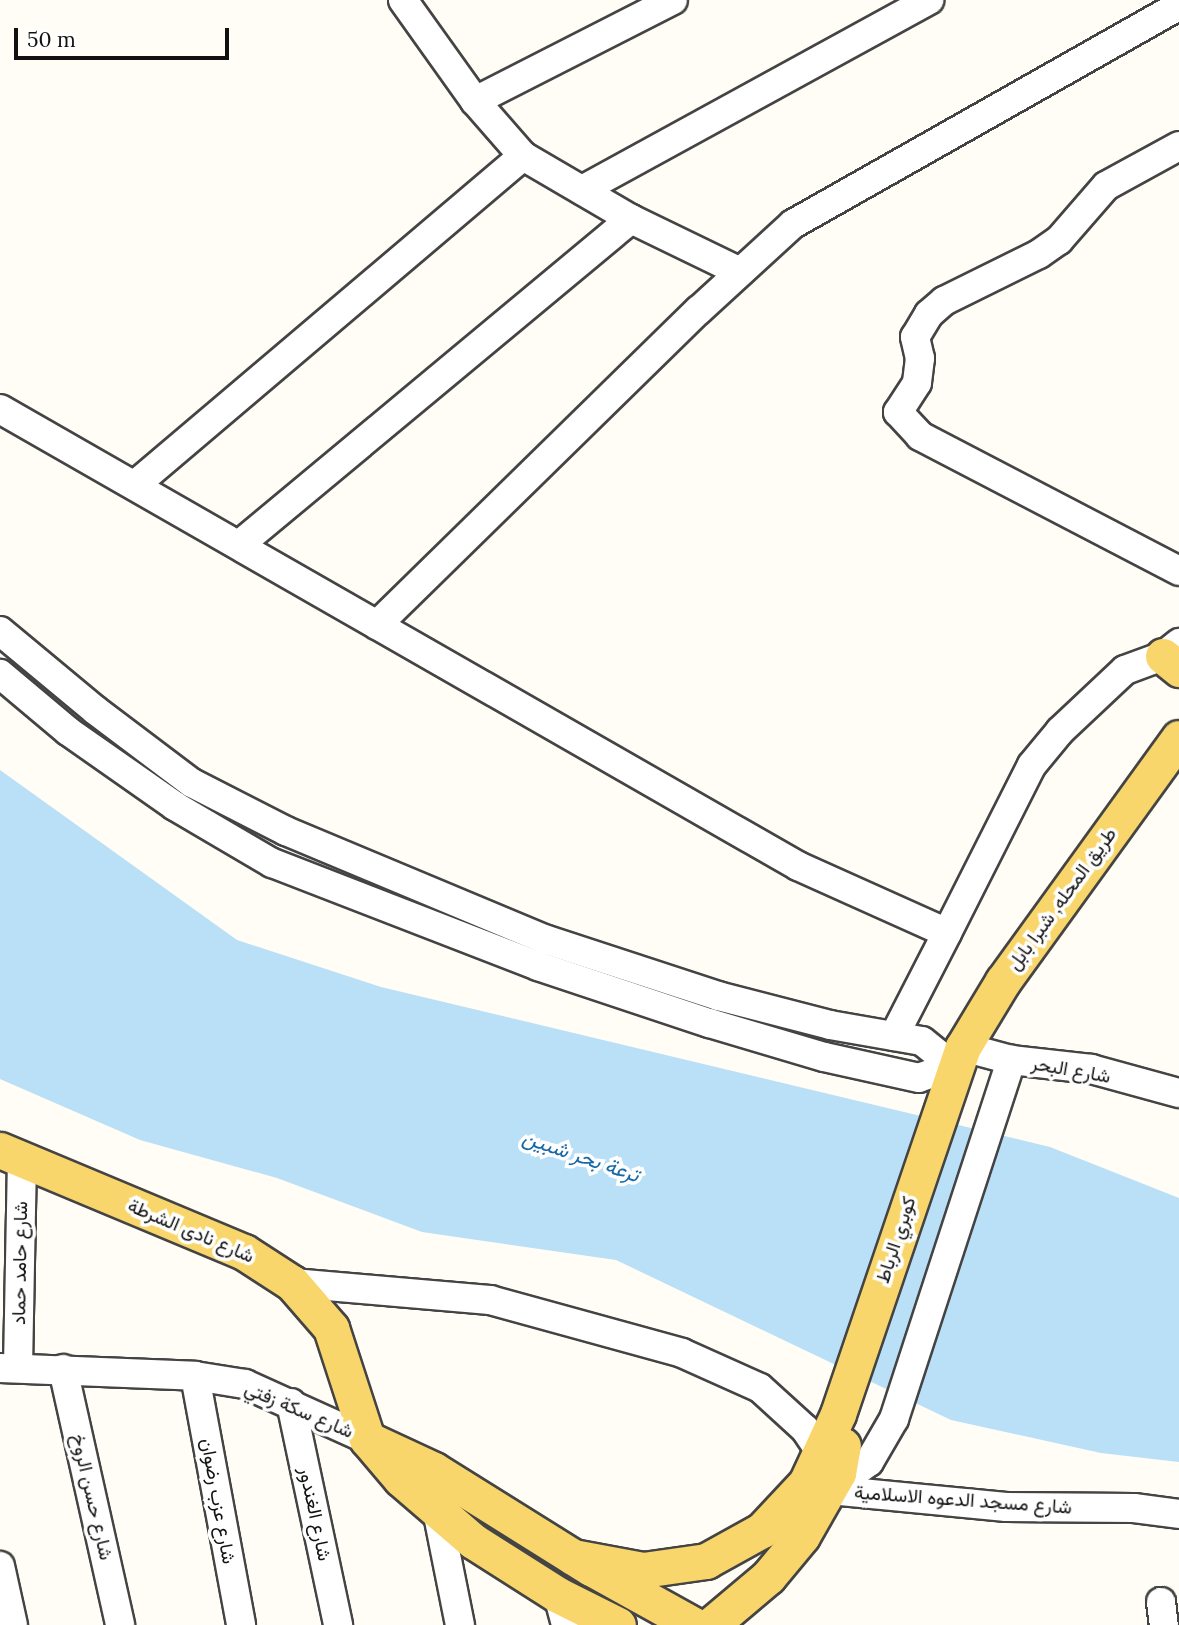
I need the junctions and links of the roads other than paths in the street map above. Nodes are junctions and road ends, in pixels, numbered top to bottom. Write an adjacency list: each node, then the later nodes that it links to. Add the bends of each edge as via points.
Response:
1 (403, 0): 5 (street)
2 (673, 0): 5 (street)
3 (929, 0): 8 (street)
4 (1179, 6): 10 (street, via 827,203 793,224)
5 (475, 101): 7 (street)
6 (1179, 146): 14 (street, via 1106,186 1059,240 1039,254 944,301 929,314 915,337 920,358 917,383 898,412 920,436)
7 (523, 156): 8 (street); 12 (street)
8 (582, 190): 9 (street)
9 (631, 219): 10 (street); 13 (street)
10 (740, 272): 15 (street)
11 (0, 409): 12 (street)
12 (135, 485): 13 (street)
13 (239, 545): 15 (street)
14 (1179, 571)
15 (377, 625): 20 (street, via 798,866)
16 (0, 631): 21 (street, via 94,710 192,783 286,831 547,940 718,996)
17 (1174, 658): 20 (street, via 1125,670 1060,731 1032,765)
18 (0, 674): 22 (street, via 68,731 175,806 272,863 538,966 735,1030 919,1078)
19 (1179, 738): 22 (main road, طريق المحله, شبرا بابل, via 1003,981)
20 (947, 933): 21 (street)
21 (894, 1036): 22 (street, via 922,1041)
22 (958, 1057): 23 (street, شارع البحر); 31 (main road, كوبري الرباط)
23 (1011, 1060): 24 (street, شارع البحر, via 1091,1069); 34 (street, via 894,1419 869,1462)
24 (1179, 1093)
25 (11, 1154): 26 (main road, شارع نادى الشرطة, via 244,1252); 27 (street, شارع حامد حماد)
26 (292, 1283): 32 (main road, شارع نادى الشرطة, via 331,1328); 33 (street, via 490,1300 681,1353 760,1388 805,1429)
27 (9, 1368): 28 (street, شارع سكة زفتي)
28 (63, 1370): 29 (street, شارع سكة زفتي); 41 (street, شارع حسن الروخ)
29 (195, 1376): 30 (street, شارع سكة زفتي, via 245,1384); 42 (street, شارع عزب رضوان)
30 (291, 1402): 32 (street, شارع سكة زفتي); 43 (street, شارع الغندور)
31 (841, 1403): 33 (main road, كوبري الرباط); 34 (main road, via 842,1452)
32 (367, 1439): 36 (main road, شارع سكة زفتي); 37 (main road, via 434,1470)
33 (822, 1454): 37 (main road, كوبري الرباط, via 806,1483 778,1516 735,1548 706,1561 643,1570)
34 (830, 1490): 35 (street, شارع مسجد الدعوه الاسلامية, via 1006,1507 1123,1508); 47 (main road, via 786,1558)
35 (1179, 1514)
36 (438, 1515): 39 (main road, شارع سكة زفتي); 44 (street)
37 (573, 1557): 46 (main road)
38 (0, 1566): 40 (street)
39 (562, 1610): 45 (main road, شارع سكة زفتي)
40 (13, 1625)
41 (120, 1625)
42 (241, 1625)
43 (338, 1625)
44 (460, 1625)
45 (618, 1625)
46 (694, 1625)
47 (711, 1625)

